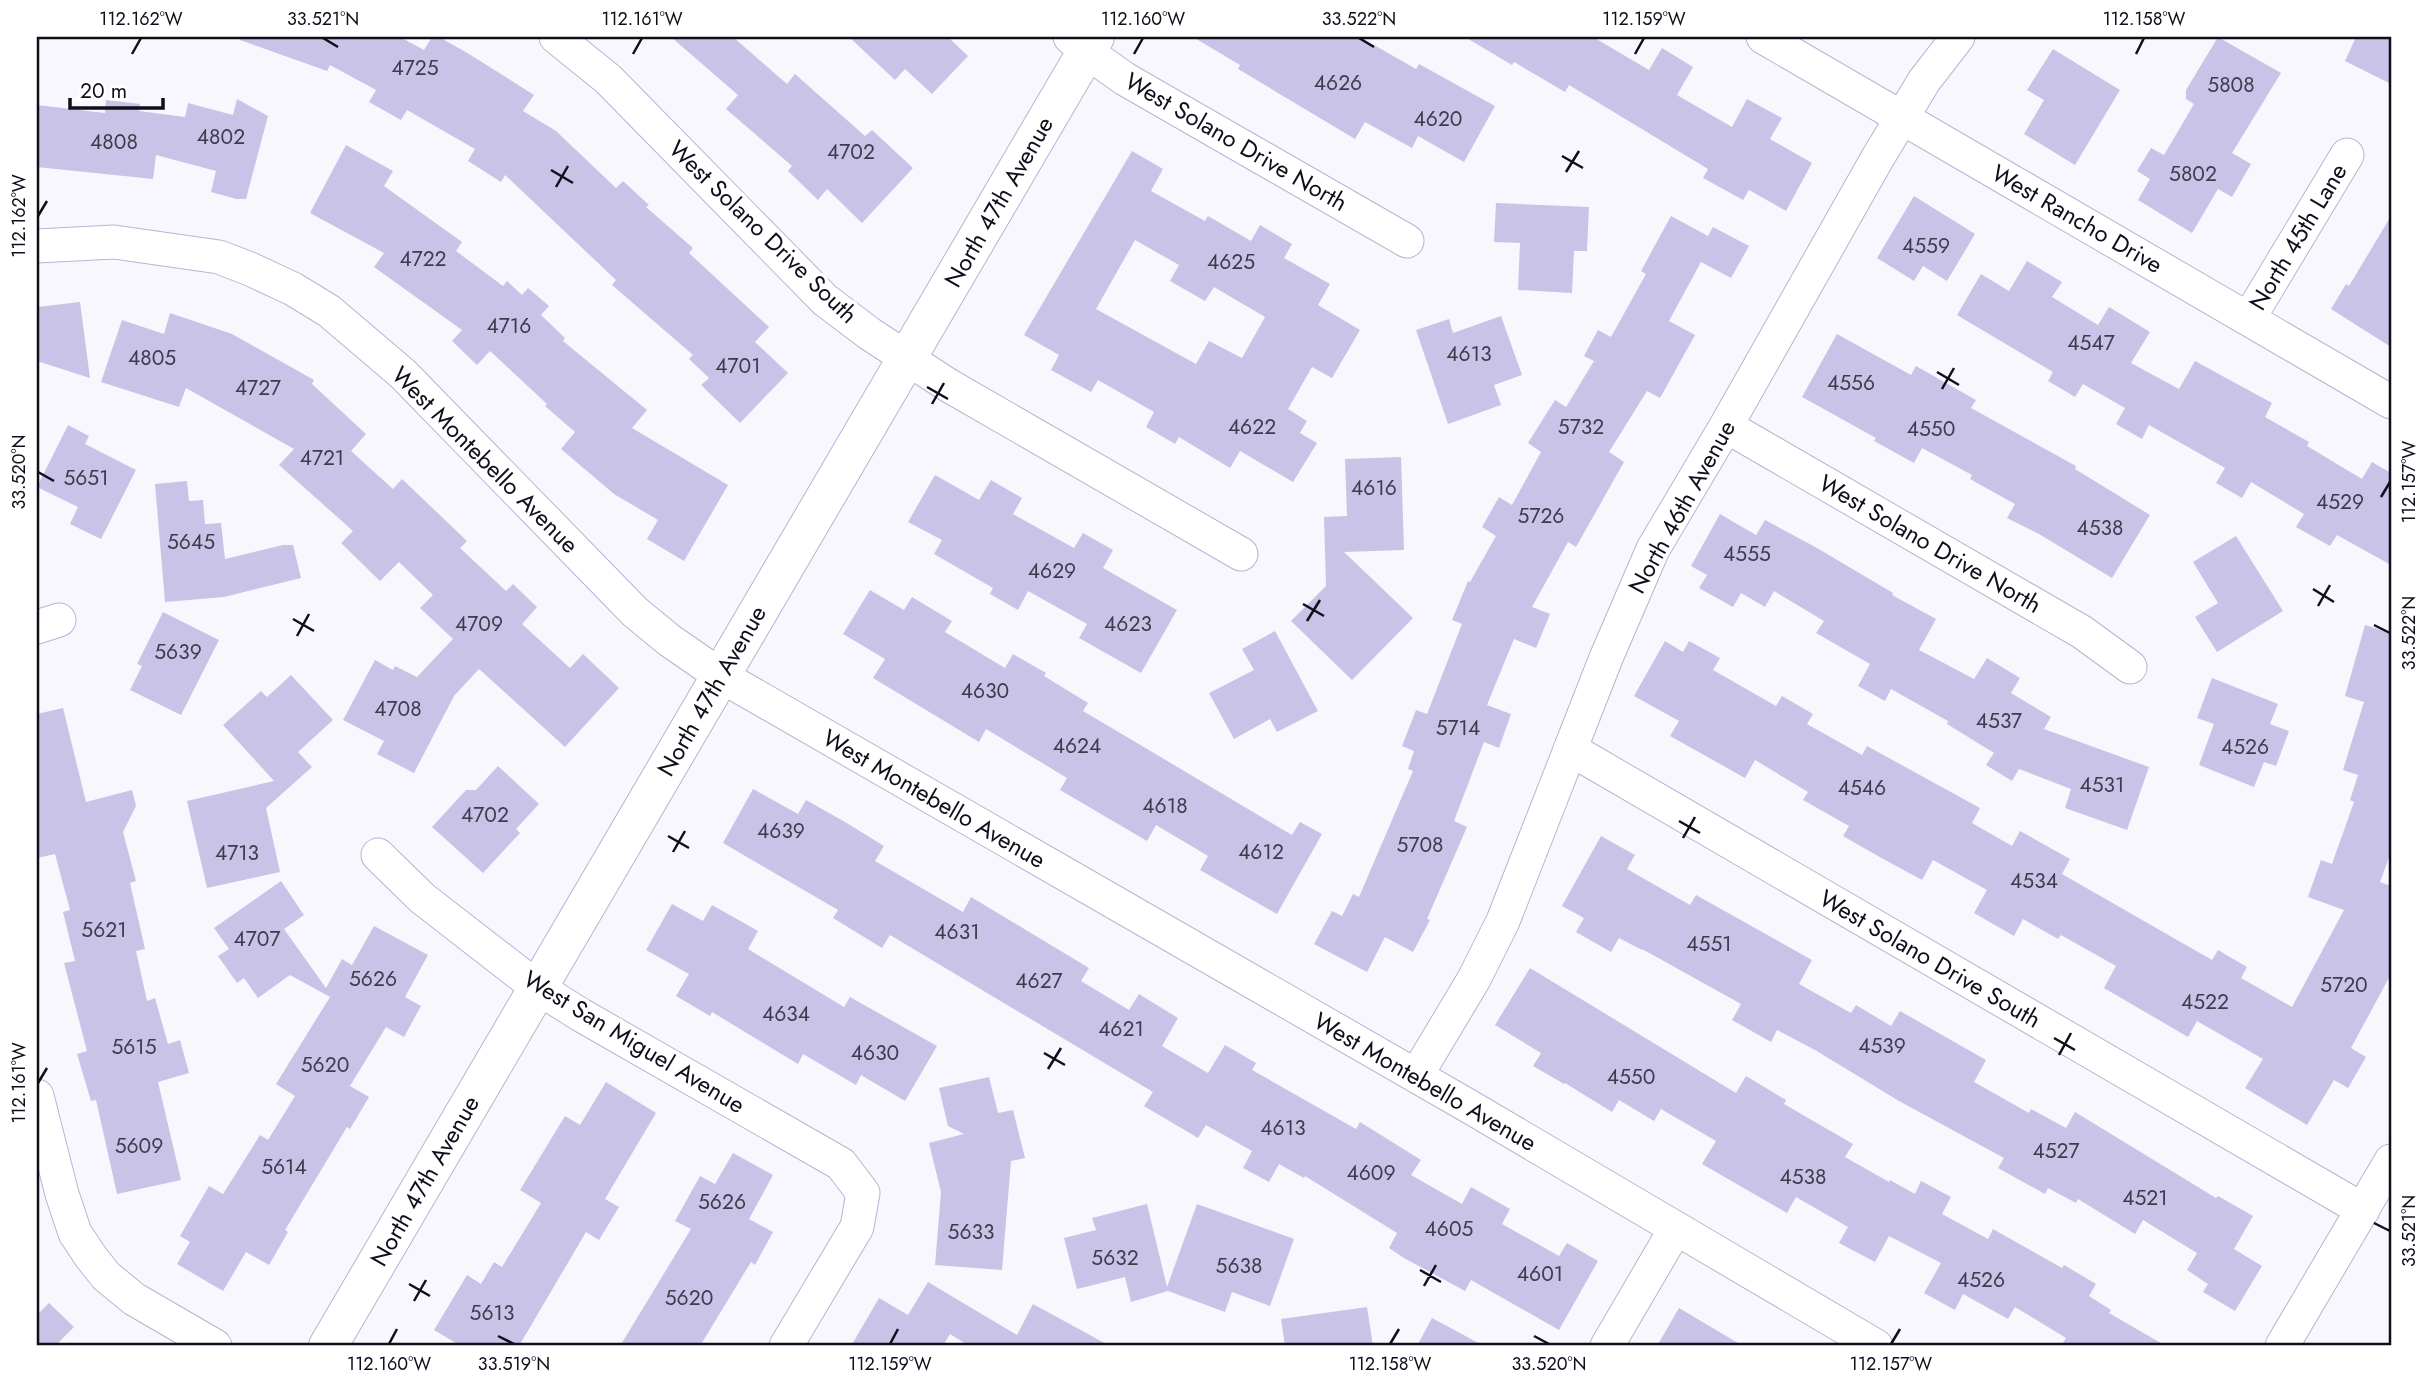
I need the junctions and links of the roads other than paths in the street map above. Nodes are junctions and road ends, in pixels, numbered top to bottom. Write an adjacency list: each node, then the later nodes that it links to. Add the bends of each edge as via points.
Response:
1 (556, 37): 10 (street, West Solano Drive South, via 608,79 825,300)
2 (1763, 37): 5 (street, West Rancho Drive)
3 (1958, 37): 5 (street, North 46th Avenue)
4 (1084, 42): 7 (street, West Solano Drive North, via 1125,79); 10 (street, North 47th Avenue)
5 (1902, 118): 9 (street, West Rancho Drive); 12 (street, North 46th Avenue)
6 (2347, 155): 9 (street, North 45th Lane)
7 (1407, 242)
8 (37, 246): 15 (street, West Montebello Avenue, via 114,242 219,257 329,311 403,374 635,612)
9 (2249, 318): 11 (street, West Rancho Drive)
10 (907, 358): 13 (street, West Solano Drive South); 15 (street, North 47th Avenue)
11 (2391, 402)
12 (1726, 426): 14 (street, West Solano Drive North, via 2082,632); 16 (street, North 46th Avenue, via 1653,549)
13 (1241, 554)
14 (2130, 667)
15 (721, 676): 18 (street, North 47th Avenue); 19 (street, West Montebello Avenue)
16 (1570, 749): 19 (street, North 46th Avenue, via 1503,921); 22 (street, West Solano Drive South)
17 (378, 855): 18 (street, West San Miguel Avenue, via 422,898)
18 (538, 988): 25 (street, North 47th Avenue); 26 (street, West San Miguel Avenue, via 841,1164 863,1193 857,1227)
19 (1416, 1076): 23 (street, West Montebello Avenue)
20 (37, 1096): 24 (street, via 75,1233 91,1257 134,1298)
21 (2391, 1161): 22 (street)
22 (2363, 1210): 29 (street)
23 (1676, 1228): 27 (street); 28 (street, West Montebello Avenue)
24 (215, 1346)
25 (328, 1346)
26 (786, 1346)
27 (1607, 1346)
28 (1876, 1346)
29 (2282, 1346)

